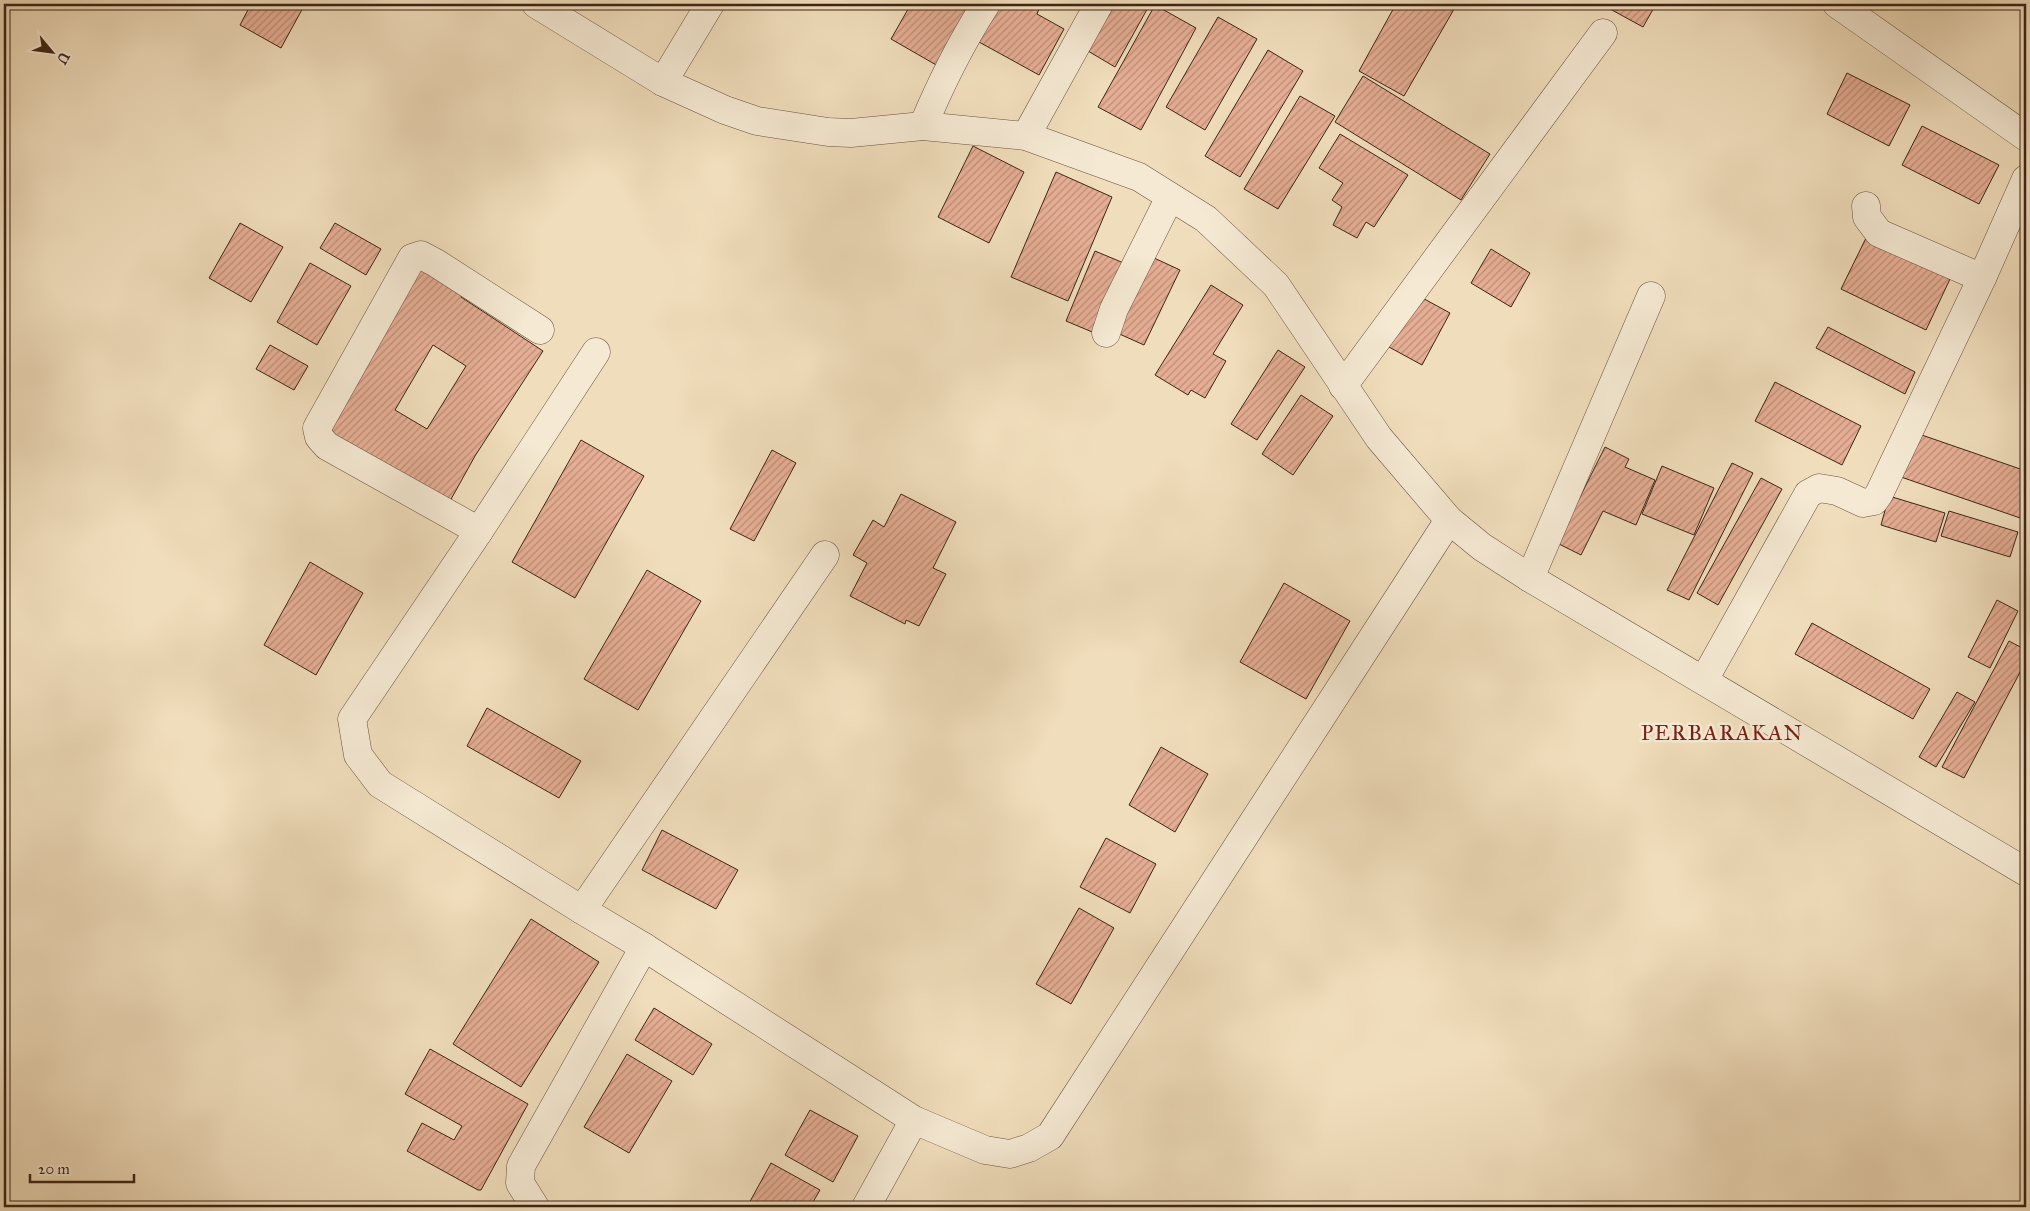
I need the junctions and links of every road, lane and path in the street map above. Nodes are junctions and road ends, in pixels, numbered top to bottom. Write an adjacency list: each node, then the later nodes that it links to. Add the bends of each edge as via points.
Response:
1 (536, 4): 7 (street)
2 (710, 4): 7 (street)
3 (986, 4): 8 (street, via 965,35)
4 (1099, 4): 9 (street)
5 (1837, 4): 10 (street)
6 (1603, 33): 19 (street)
7 (663, 82): 8 (street, via 757,121 851,133)
8 (924, 126): 9 (street)
9 (1026, 136): 12 (street, via 1139,178)
10 (2026, 137)
11 (2026, 179): 14 (street)
12 (1170, 197): 17 (street, via 1114,309); 19 (street, via 1206,219 1276,286)
13 (1866, 206): 14 (street, via 1867,217 1879,233)
14 (1982, 278): 24 (street, via 1874,501 1864,503 1837,491 1819,488 1808,494)
15 (1651, 296): 23 (street)
16 (540, 330): 21 (street, via 436,263 421,255 412,258 318,428 319,437 327,446)
17 (1106, 333)
18 (596, 352): 21 (street)
19 (1343, 386): 20 (street, via 1379,438)
20 (1449, 520): 23 (street, via 1482,547); 28 (street, via 1050,1136 1010,1154 985,1150)
21 (479, 531): 26 (street, via 352,719 358,755 380,784)
22 (825, 555): 26 (street)
23 (1530, 578): 24 (street)
24 (1704, 680): 25 (street)
25 (2026, 872)
26 (582, 910): 27 (street)
27 (644, 947): 28 (street); 29 (street, via 521,1166 520,1183)
28 (914, 1120): 30 (street)
29 (535, 1207)
30 (866, 1207)

